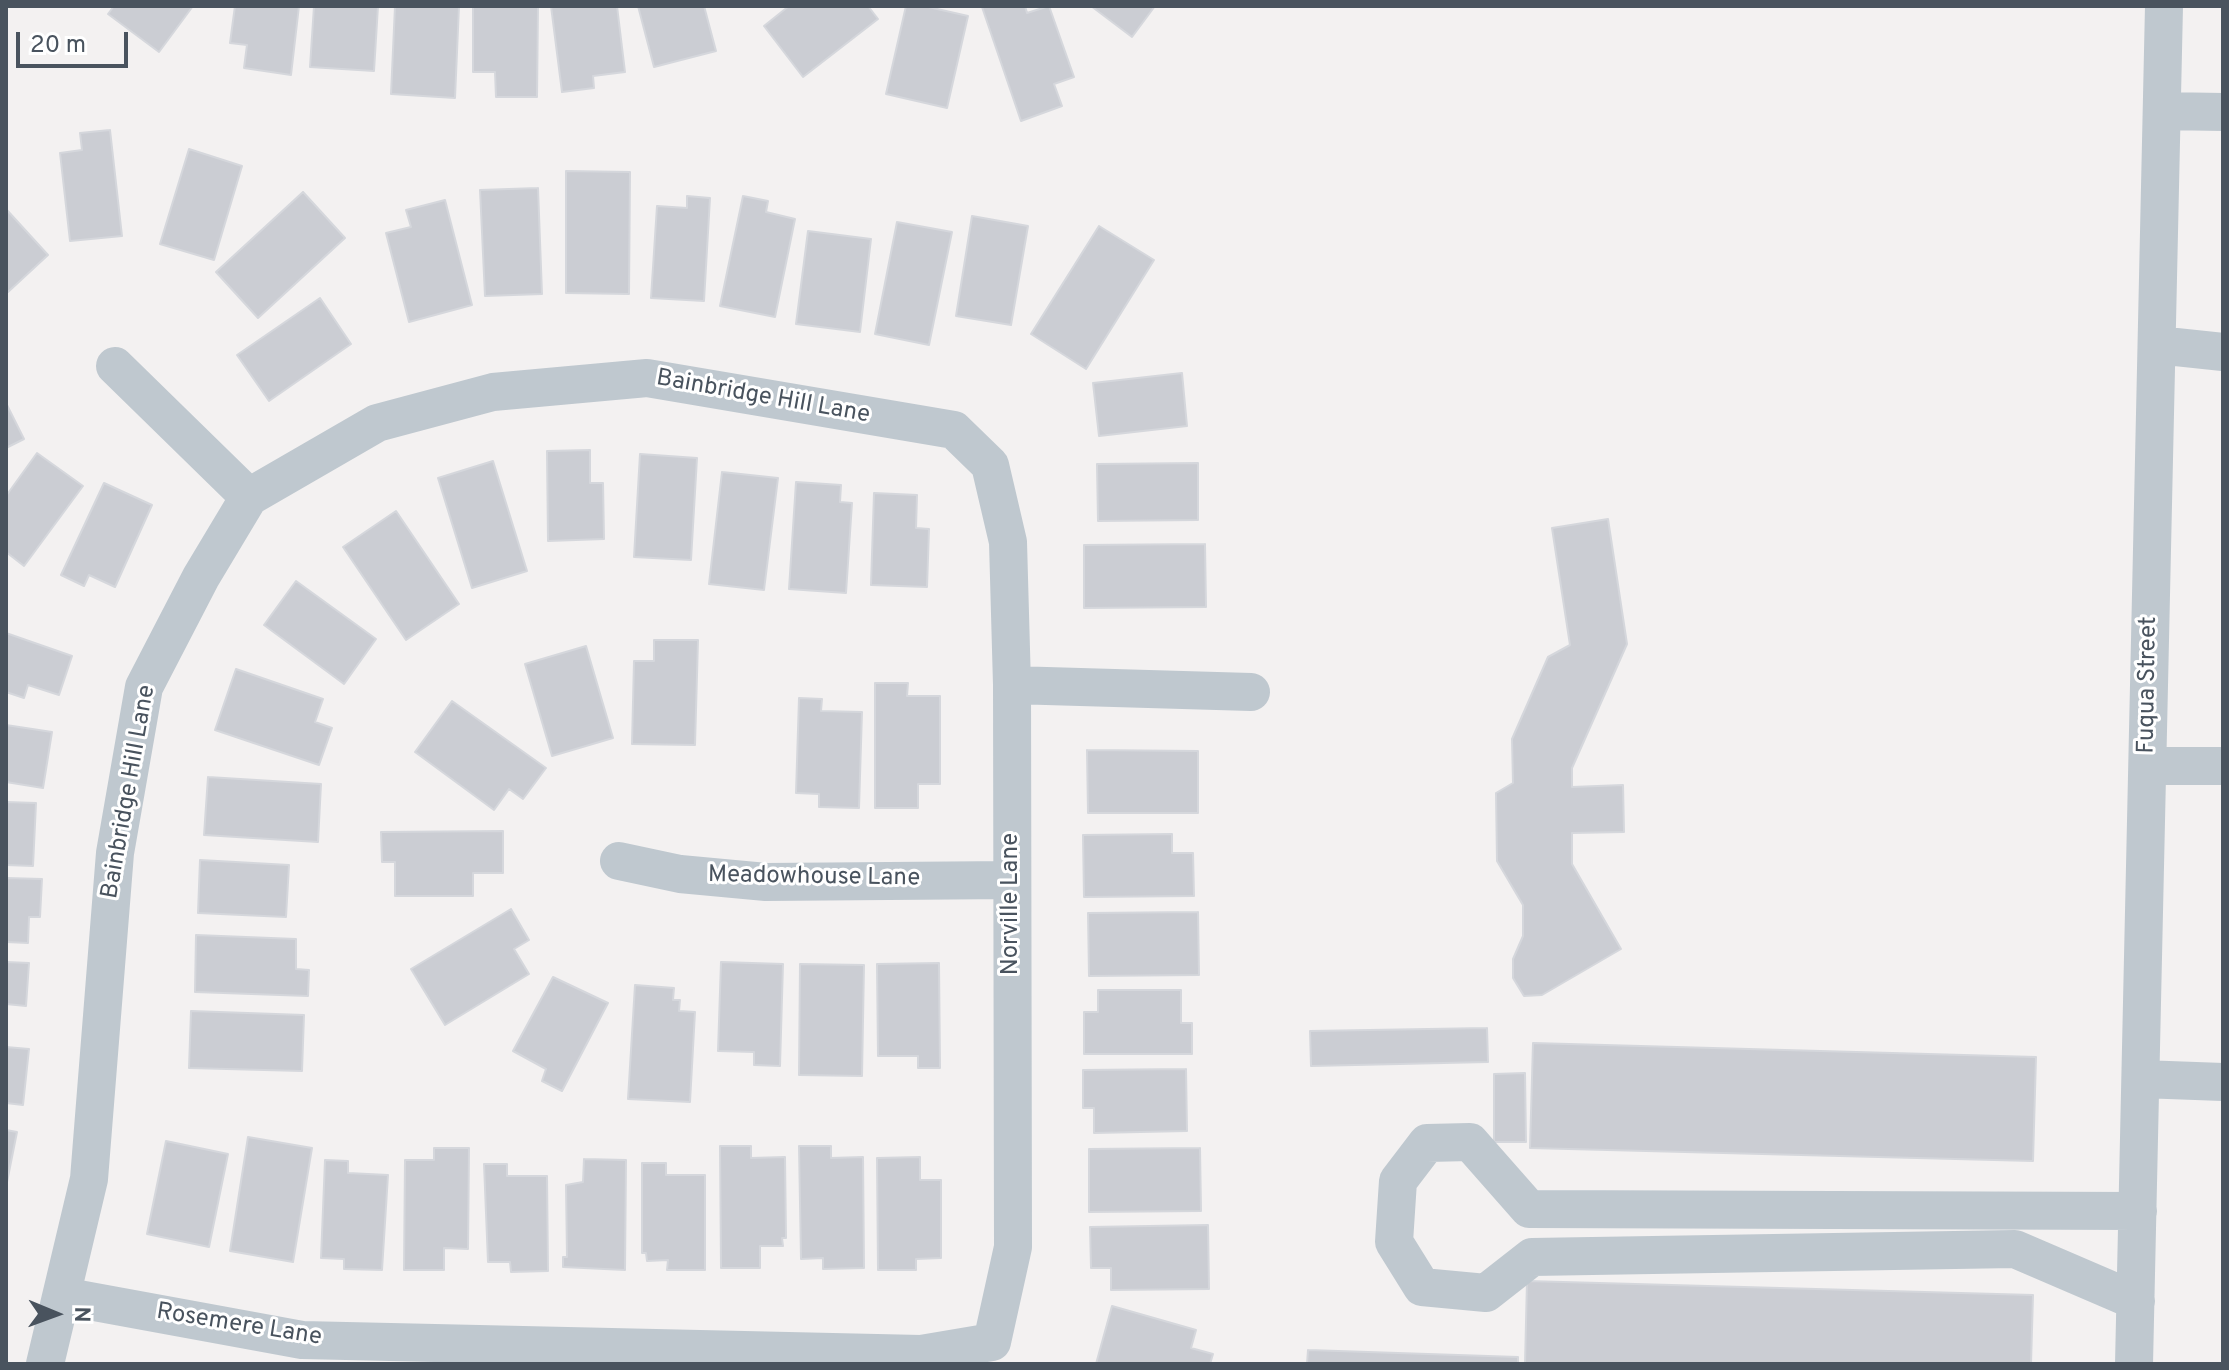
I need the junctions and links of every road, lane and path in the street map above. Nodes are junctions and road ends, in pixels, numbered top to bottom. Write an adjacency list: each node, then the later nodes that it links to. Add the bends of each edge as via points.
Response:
1 (2164, 6): 2 (street, Fuqua Street)
2 (2162, 111): 3 (street); 4 (street, Fuqua Street)
3 (2223, 112)
4 (2157, 345): 5 (street); 11 (street, Fuqua Street)
5 (2223, 352)
6 (115, 366): 8 (street)
7 (990, 465): 8 (street, Bainbridge Hill Lane, via 954,430 647,378 493,392 377,423); 9 (street, Norville Lane, via 1008,542)
8 (249, 497): 18 (street, Bainbridge Hill Lane, via 144,687 115,853 89,1179)
9 (1012, 685): 10 (street); 14 (street, Norville Lane)
10 (1251, 692)
11 (2148, 766): 12 (street); 15 (street, Fuqua Street)
12 (2223, 766)
13 (619, 861): 14 (street, Meadowhouse Lane, via 680,874 766,882)
14 (1011, 880): 20 (street, Norville Lane, via 1013,1247)
15 (2141, 1079): 16 (street); 17 (street, Fuqua Street)
16 (2223, 1082)
17 (2138, 1211): 19 (street, Fuqua Street); 19 (street, via 1529,1209 1470,1142 1427,1143 1398,1181 1394,1242 1422,1287 1486,1293 1532,1257 2015,1249)
18 (62, 1296): 20 (street, Rosemere Lane, via 302,1340 921,1354); 21 (street, Bainbridge Hill Lane)
19 (2136, 1301): 22 (street, Fuqua Street)
20 (992, 1342)
21 (45, 1364)
22 (2134, 1364)

